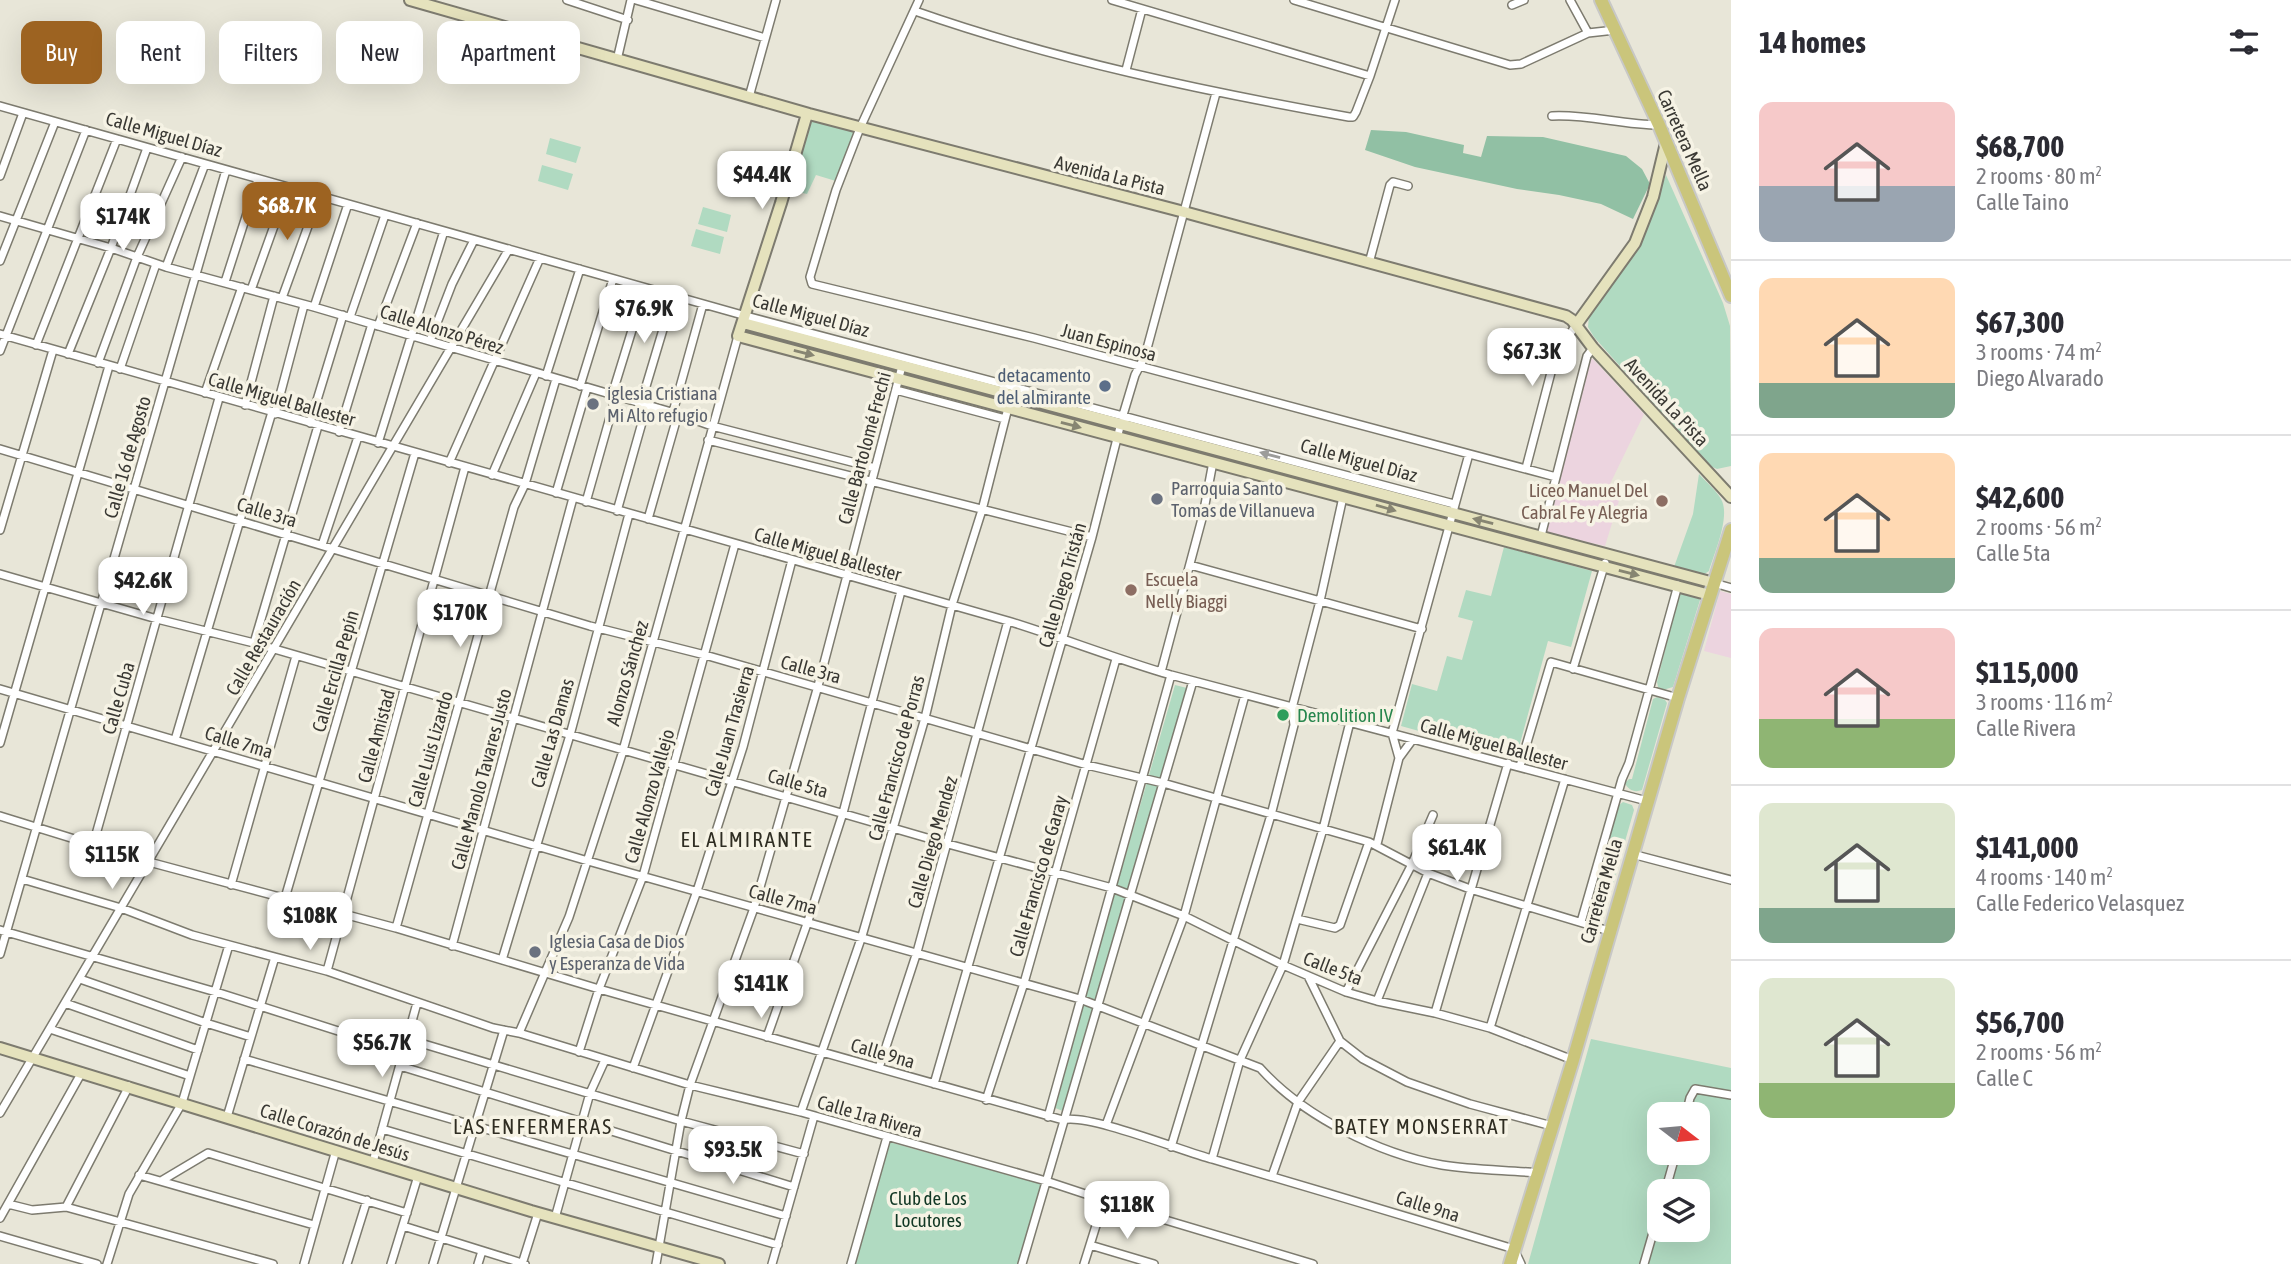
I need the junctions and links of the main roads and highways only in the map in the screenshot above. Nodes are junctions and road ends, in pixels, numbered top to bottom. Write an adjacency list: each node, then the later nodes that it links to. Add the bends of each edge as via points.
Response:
1 (1601, 0): 2 (main road, Carretera Mella)
2 (1731, 296)
3 (1731, 530): 4 (main road, Carretera Mella)
4 (1510, 1264)

